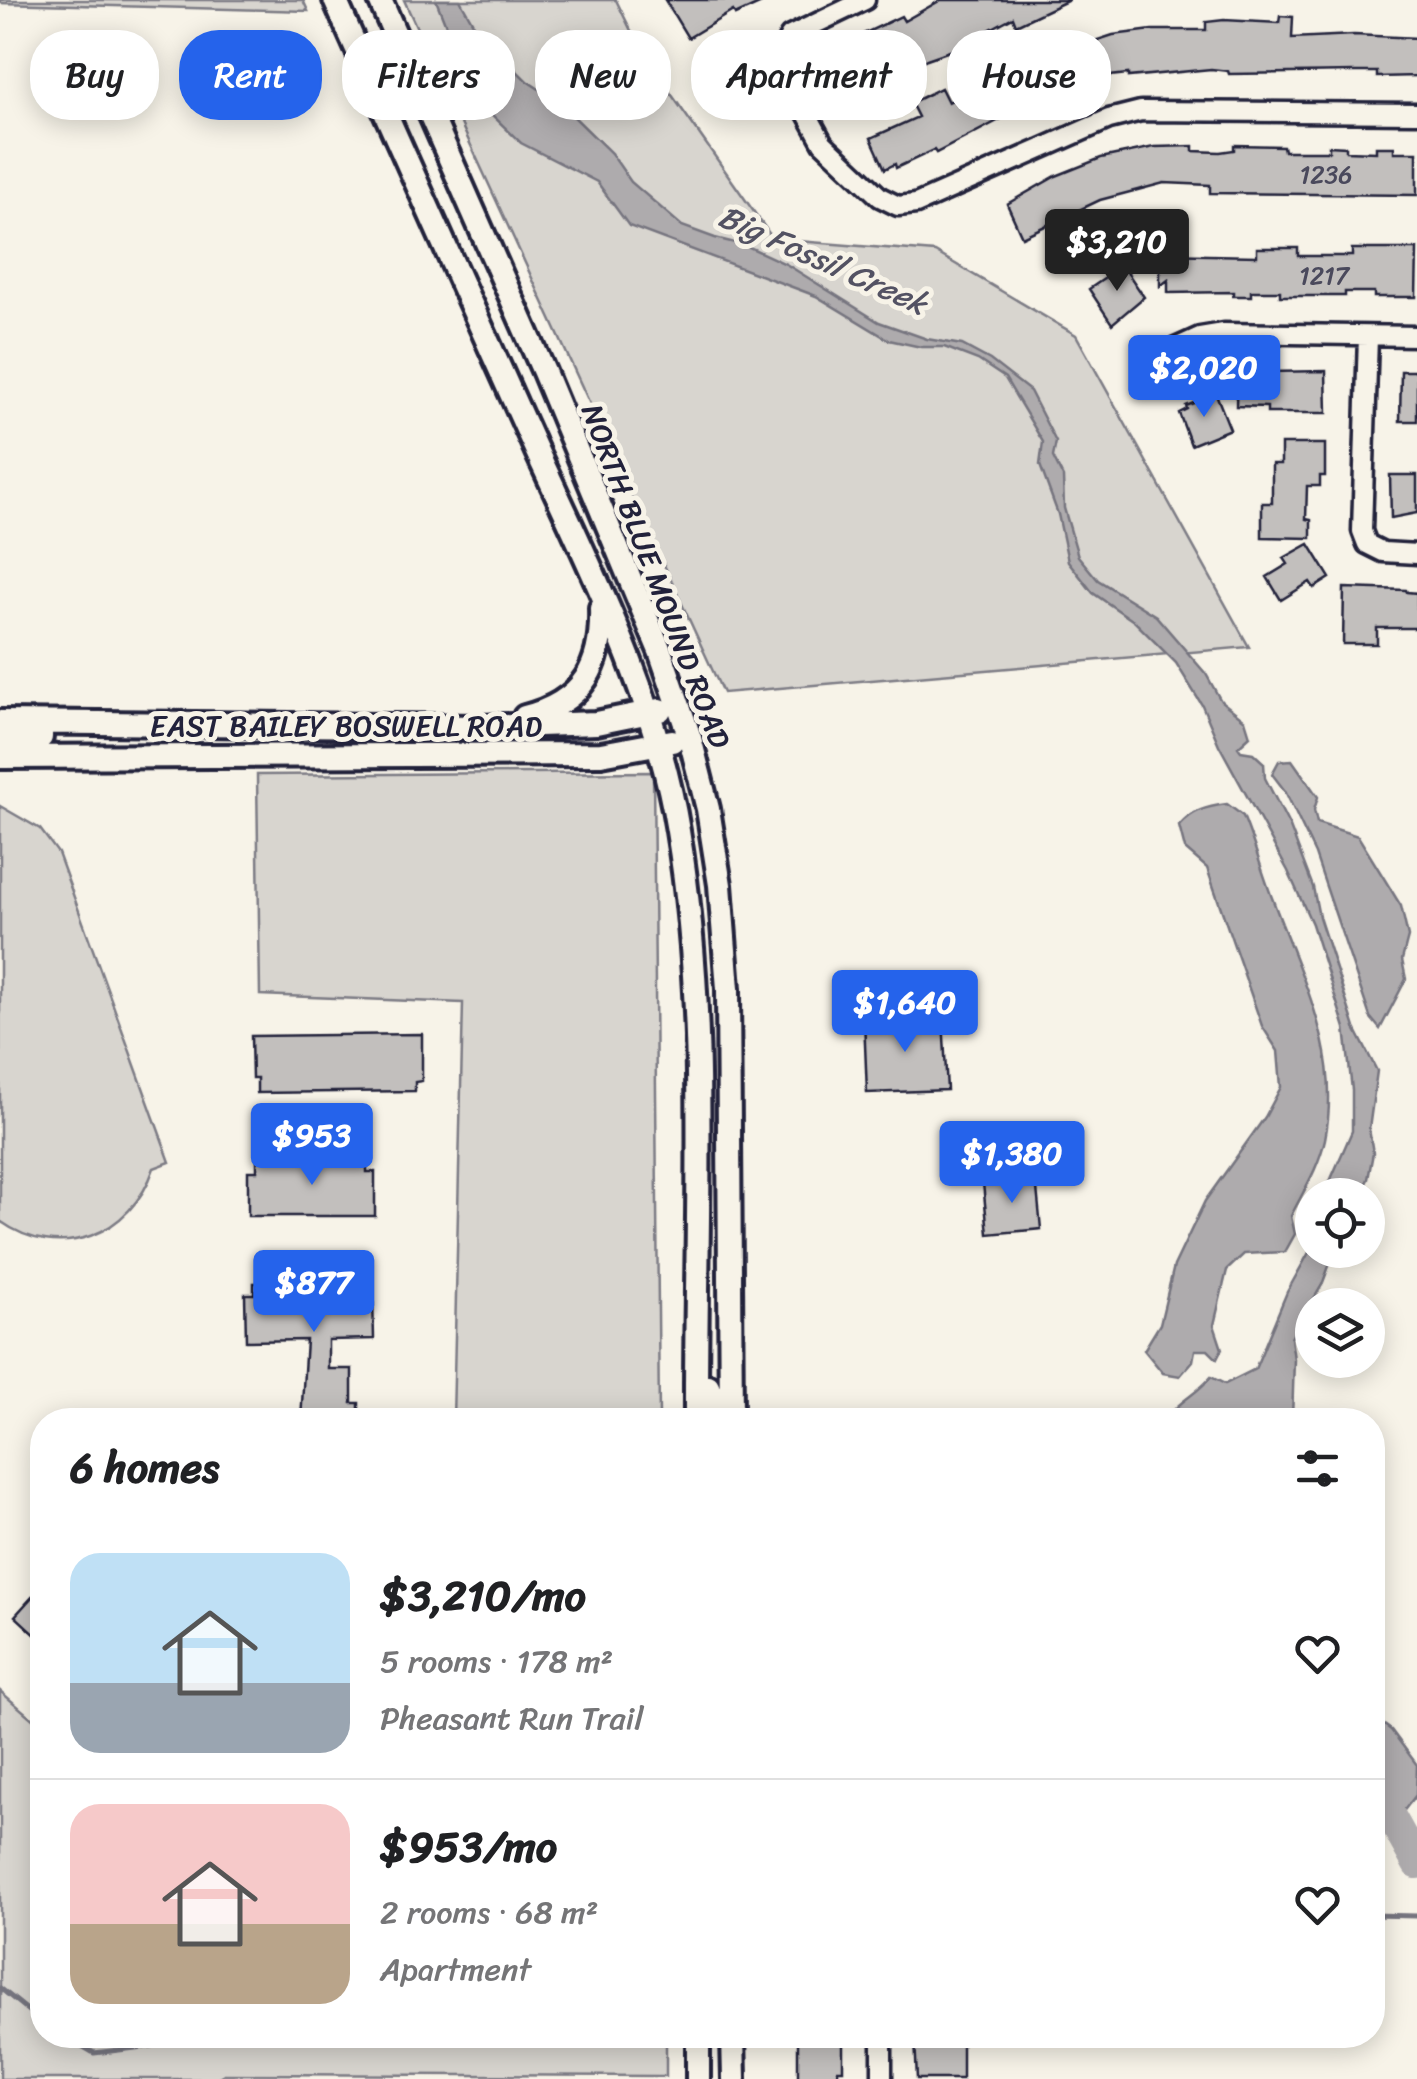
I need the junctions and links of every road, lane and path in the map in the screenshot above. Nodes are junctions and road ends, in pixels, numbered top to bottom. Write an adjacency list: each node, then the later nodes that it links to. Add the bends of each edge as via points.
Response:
1 (335, 0): 4 (main road, NORTH BLUE MOUND ROAD)
2 (380, 0): 5 (main road, NORTH BLUE MOUND ROAD)
3 (865, 0): 6 (street, via 790,36 781,67 822,143 898,206 916,204 1108,118 1141,111)
4 (348, 30)
5 (394, 30)
6 (1417, 113)
7 (388, 120): 13 (main road, NORTH BLUE MOUND ROAD)
8 (434, 120): 14 (main road, NORTH BLUE MOUND ROAD)
9 (1368, 336): 10 (street); 11 (street, via 1224,332); 12 (street, via 1362,531 1383,552)
10 (1417, 336)
11 (1167, 352)
12 (1417, 554)
13 (600, 589): 15 (main road, NORTH BLUE MOUND ROAD); 18 (main road, NORTH BLUE MOUND ROAD, via 601,645 580,686 543,712)
14 (678, 706): 15 (main road, EAST BAILEY BOSWELL ROAD); 19 (main road, NORTH BLUE MOUND ROAD)
15 (647, 714): 18 (main road, EAST BAILEY BOSWELL ROAD, via 596,723); 21 (main road, NORTH BLUE MOUND ROAD)
16 (0, 722): 17 (main road, EAST BAILEY BOSWELL ROAD)
17 (41, 722): 18 (main road, EAST BAILEY BOSWELL ROAD); 20 (main road, via 33,742)
18 (481, 726)
19 (690, 738): 21 (main road, EAST BAILEY BOSWELL ROAD); 26 (main road, NORTH BLUE MOUND ROAD, via 714,830 728,989)
20 (0, 742)
21 (657, 744): 22 (main road, EAST BAILEY BOSWELL ROAD, via 601,754); 23 (main road, NORTH BLUE MOUND ROAD, via 678,831 694,1001)
22 (0, 757)
23 (696, 1384): 24 (main road, NORTH BLUE MOUND ROAD); 25 (main road, via 708,1386)
24 (696, 1408)
25 (714, 1408)
26 (731, 1408)
27 (698, 2048): 30 (main road)
28 (733, 2048): 31 (main road)
29 (882, 2048): 32 (street)
30 (698, 2079)
31 (734, 2079)
32 (882, 2079)

